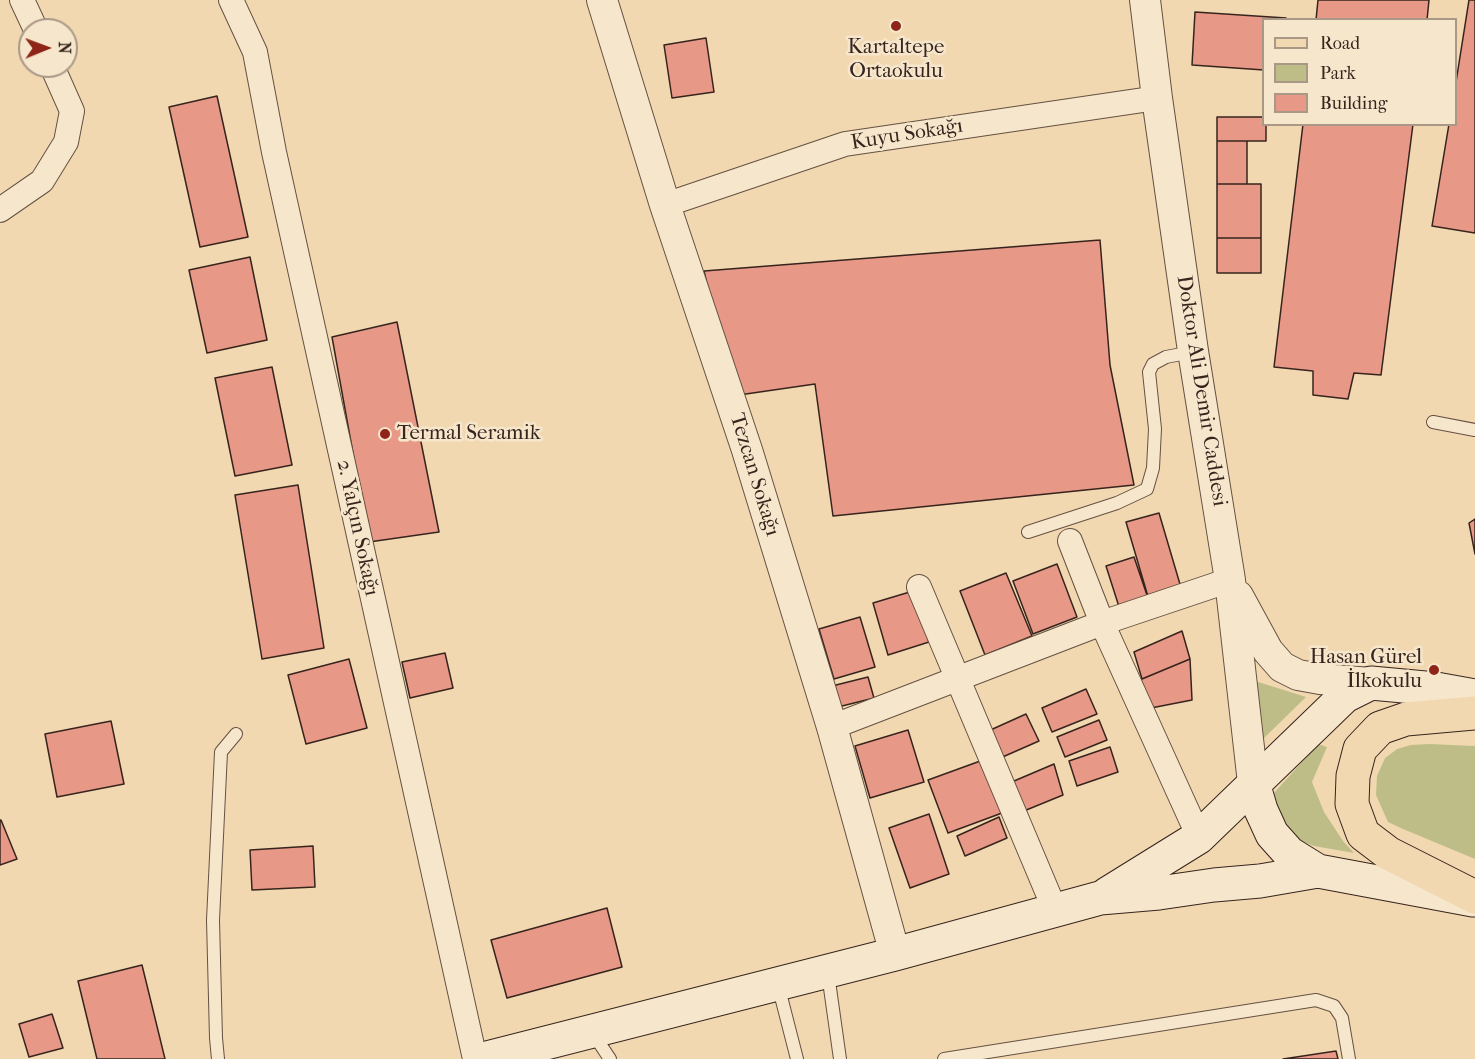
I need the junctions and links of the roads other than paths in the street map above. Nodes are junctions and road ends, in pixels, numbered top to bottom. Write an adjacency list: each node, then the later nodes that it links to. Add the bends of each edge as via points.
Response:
1 (22, 0): 5 (street)
2 (231, 0): 35 (street, 2. Yalçın Sokağı, via 255,52)
3 (602, 0): 8 (street, Tezcan Sokağı)
4 (1145, 0): 7 (street, Doktor Ali Demir Caddesi)
5 (30, 18)
6 (57, 78): 9 (street, via 72,111 66,142 42,181)
7 (1157, 98): 8 (street, Kuyu Sokağı, via 845,144); 10 (street, Doktor Ali Demir Caddesi)
8 (665, 205): 22 (street, Tezcan Sokağı, via 747,450)
9 (0, 210)
10 (1193, 351): 13 (lane, via 1166,357 1153,364 1149,372 1155,429 1153,468 1147,489); 15 (street, Doktor Ali Demir Caddesi)
11 (1433, 422): 12 (lane)
12 (1475, 430)
13 (1028, 532)
14 (1070, 541): 17 (street)
15 (1230, 580): 17 (street); 19 (street, via 1268,651 1282,668 1320,679); 24 (street, Doktor Ali Demir Caddesi)
16 (919, 586): 18 (street)
17 (1102, 623): 18 (street); 25 (street)
18 (957, 679): 22 (street); 29 (street)
19 (1371, 683): 20 (main road); 24 (main road, via 1345,696)
20 (1475, 696)
21 (1475, 713): 28 (main road, via 1406,719 1380,728 1360,749 1353,776 1352,804 1363,834 1388,853)
22 (831, 727): 30 (street, Tezcan Sokağı)
23 (236, 734): 34 (lane, via 221,752 213,920)
24 (1253, 783): 25 (main road); 26 (main road, via 1272,834 1289,854)
25 (1199, 837): 27 (main road)
26 (1318, 872): 27 (main road); 28 (main road)
27 (1100, 898): 29 (main road)
28 (1475, 899)
29 (1055, 910): 30 (main road)
30 (895, 954): 31 (main road)
31 (827, 971): 32 (main road); 39 (lane)
32 (777, 984): 33 (main road); 38 (lane)
33 (591, 1031): 36 (main road); 37 (lane)
34 (218, 1059)
35 (475, 1059)
36 (483, 1059)
37 (610, 1059)
38 (797, 1059)
39 (840, 1059)
40 (944, 1059): 41 (lane, via 1316,1000 1334,1006 1342,1018)
41 (1349, 1059)

